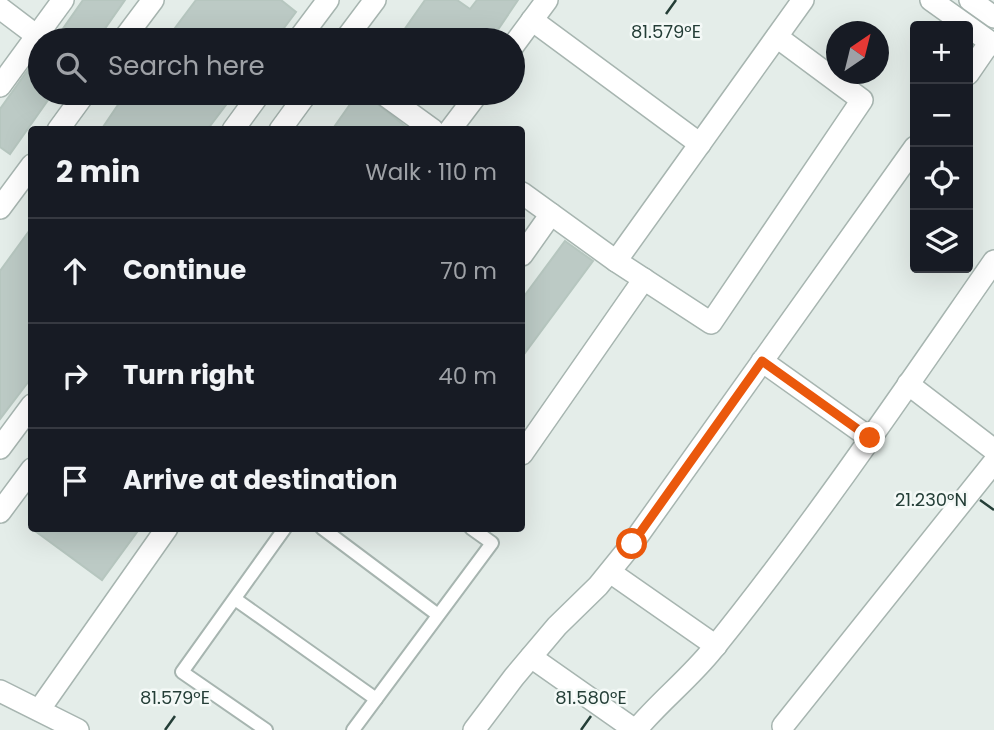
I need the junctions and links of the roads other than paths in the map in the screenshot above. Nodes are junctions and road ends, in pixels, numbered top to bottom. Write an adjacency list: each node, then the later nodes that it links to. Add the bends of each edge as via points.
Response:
1 (63, 0): 12 (street)
2 (153, 0): 13 (street)
3 (328, 0): 14 (street)
4 (374, 0): 15 (street)
5 (547, 0): 11 (street)
6 (803, 0): 18 (street)
7 (931, 0): 19 (street)
8 (970, 0): 10 (street)
9 (0, 8): 16 (street)
10 (994, 17)
11 (533, 20): 17 (street); 33 (street)
12 (43, 28)
13 (132, 28)
14 (307, 28)
15 (354, 28)
16 (28, 29)
17 (525, 31)
18 (777, 37): 33 (street); 42 (street, via 862,100 711,323)
19 (992, 44): 21 (street)
20 (28, 48): 22 (street)
21 (973, 68)
22 (1, 82)
23 (76, 105): 28 (street)
24 (251, 105): 29 (street)
25 (298, 105): 30 (street)
26 (399, 105): 31 (street)
27 (469, 105): 32 (street)
28 (61, 126)
29 (236, 126)
30 (283, 126)
31 (427, 126)
32 (453, 126)
33 (700, 144): 40 (street)
34 (910, 154): 43 (street)
35 (28, 170): 37 (street)
36 (525, 195): 38 (street)
37 (0, 208)
38 (551, 214): 39 (street); 40 (street)
39 (525, 251)
40 (616, 261): 42 (street)
41 (994, 261): 44 (street)
42 (644, 279): 48 (street)
43 (762, 361): 46 (street); 57 (street)
44 (908, 384): 46 (street); 49 (street)
45 (28, 410): 47 (street)
46 (870, 438): 60 (street)
47 (0, 448)
48 (525, 450)
49 (994, 450)
50 (994, 462): 65 (street)
51 (28, 474): 52 (street)
52 (0, 512)
53 (164, 532): 64 (street)
54 (282, 532): 58 (lane)
55 (327, 532): 59 (lane)
56 (477, 532): 59 (lane, via 492,543)
57 (610, 572): 60 (street); 61 (street)
58 (235, 598): 63 (lane); 67 (lane, via 182,672)
59 (438, 615): 63 (lane)
60 (716, 646): 70 (street)
61 (531, 657): 69 (street); 70 (street)
62 (0, 691): 64 (street)
63 (376, 699): 68 (lane)
64 (39, 710): 66 (street)
65 (783, 726)
66 (78, 730)
67 (267, 730)
68 (353, 730)
69 (474, 730)
70 (636, 730)

